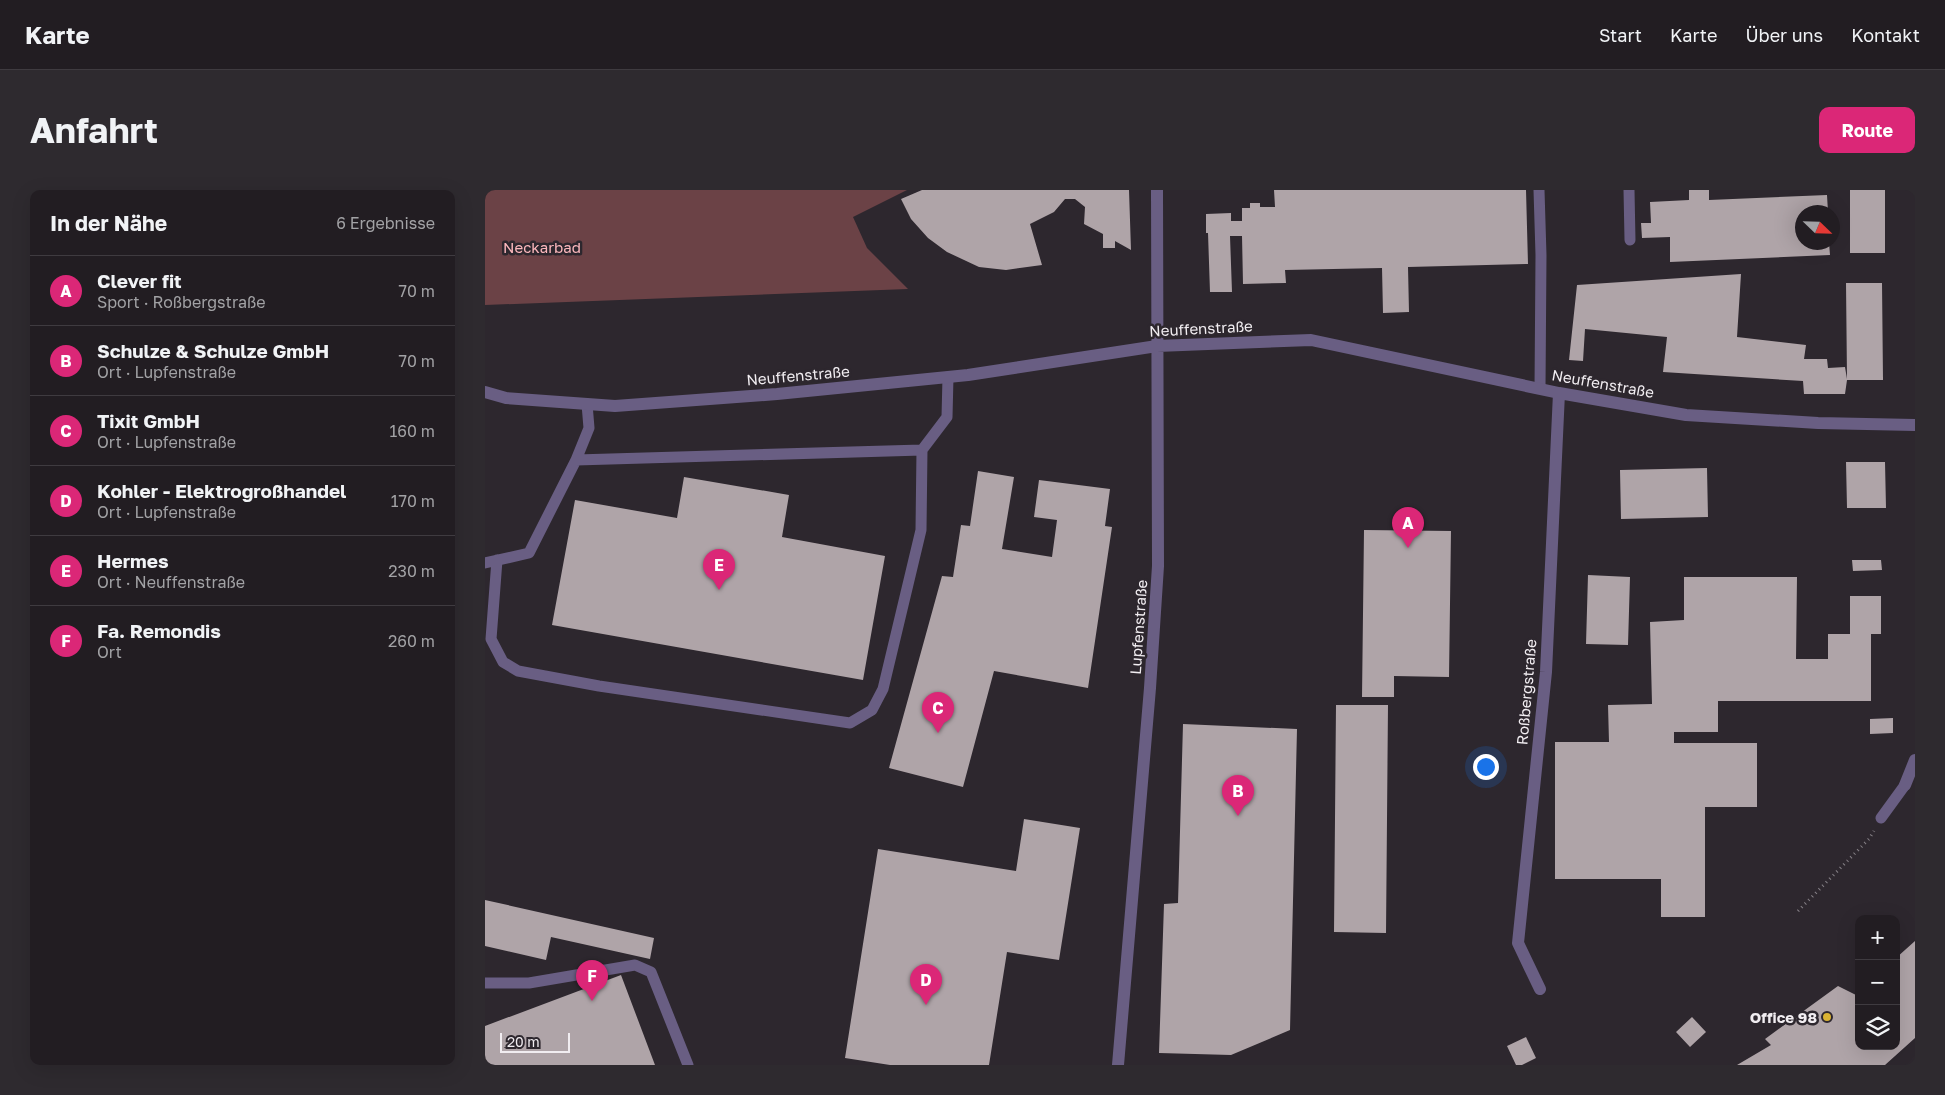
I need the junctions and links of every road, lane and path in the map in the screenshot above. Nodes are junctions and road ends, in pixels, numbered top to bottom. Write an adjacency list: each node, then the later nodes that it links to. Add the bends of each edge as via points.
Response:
1 (1157, 190): 5 (street, Lupfenstraße)
2 (1539, 190): 7 (lane)
3 (1629, 190): 4 (lane)
4 (1630, 240)
5 (1157, 346): 6 (street, Neuffenstraße); 7 (street, Neuffenstraße, via 1311,340); 23 (street, Lupfenstraße, via 1158,566)
6 (948, 377): 10 (street, Neuffenstraße, via 777,394 615,406); 12 (lane, via 947,417)
7 (1540, 388): 9 (street, Neuffenstraße)
8 (485, 392): 10 (street, Neuffenstraße, via 506,398)
9 (1559, 392): 11 (street, Neuffenstraße, via 1686,415); 21 (street, Roßbergstraße, via 1546,672 1518,943)
10 (587, 404): 13 (lane, via 589,428)
11 (1915, 425)
12 (922, 450): 13 (lane); 14 (lane, via 921,530 883,689 872,710 850,723 518,671 503,662 491,639)
13 (576, 460): 14 (lane, via 529,553)
14 (497, 560): 15 (lane)
15 (485, 563)
16 (1915, 760): 17 (street)
17 (1905, 785): 18 (lane)
18 (1881, 818): 19 (path, via 1869,839)
19 (1799, 911)
20 (485, 983): 22 (lane, via 529,983 635,966 651,972)
21 (1540, 989)
22 (688, 1065)
23 (1118, 1065)

